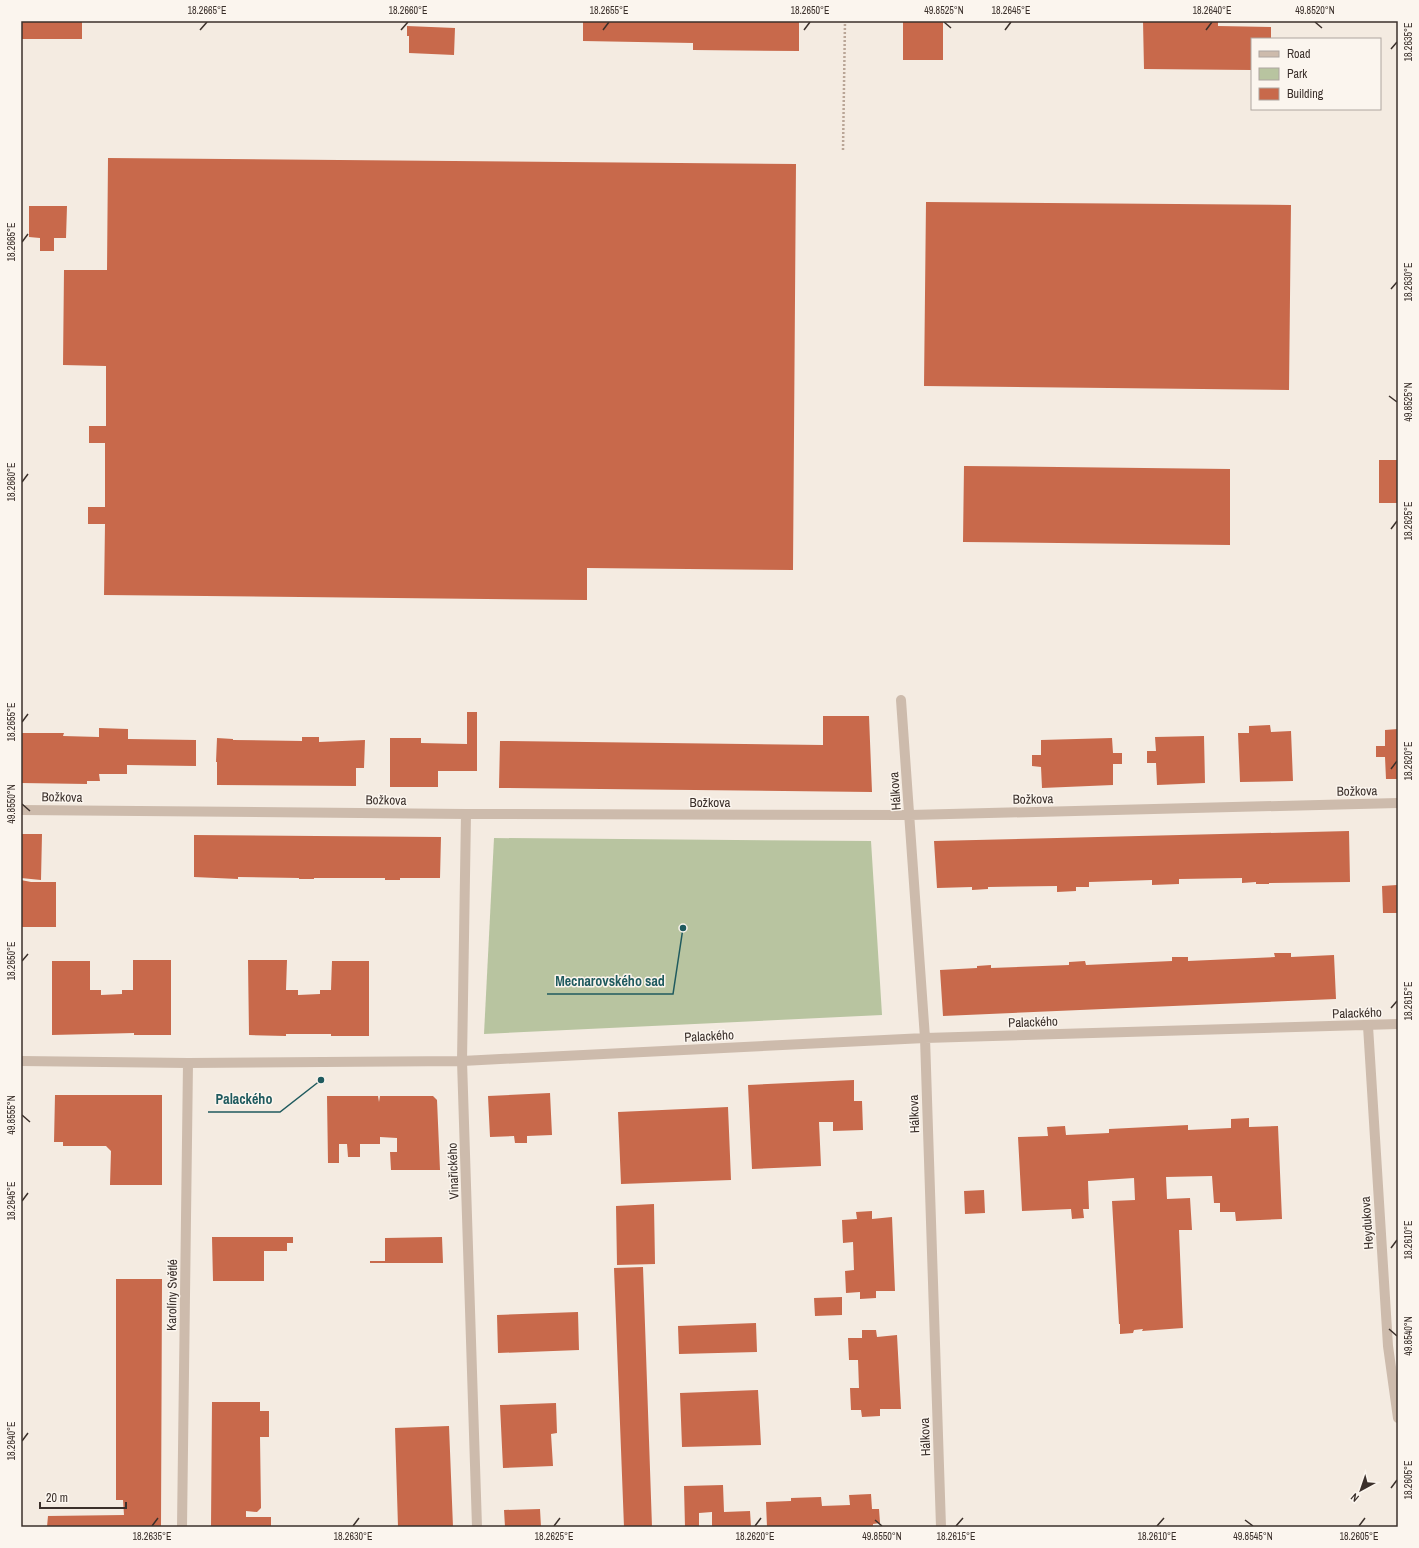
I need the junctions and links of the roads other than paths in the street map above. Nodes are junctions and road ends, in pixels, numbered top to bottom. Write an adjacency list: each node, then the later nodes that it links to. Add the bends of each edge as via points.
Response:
1 (901, 700): 5 (street, Hálkova)
2 (1398, 803): 5 (street, Božkova)
3 (21, 810): 4 (street, Božkova)
4 (466, 814): 5 (street, Božkova); 10 (street, Vinařického)
5 (910, 815): 8 (street, Hálkova)
6 (1398, 1024): 7 (street, Palackého)
7 (1368, 1026): 8 (street, Palackého); 12 (street, Heydukova, via 1388,1346)
8 (925, 1038): 10 (street, Palackého); 15 (street, Hálkova)
9 (21, 1061): 11 (street, Palackého)
10 (462, 1061): 11 (street, Palackého); 14 (street, Vinařického)
11 (188, 1063): 13 (street, Karolíny Světlé)
12 (1398, 1418)
13 (182, 1527)
14 (477, 1527)
15 (941, 1527)

